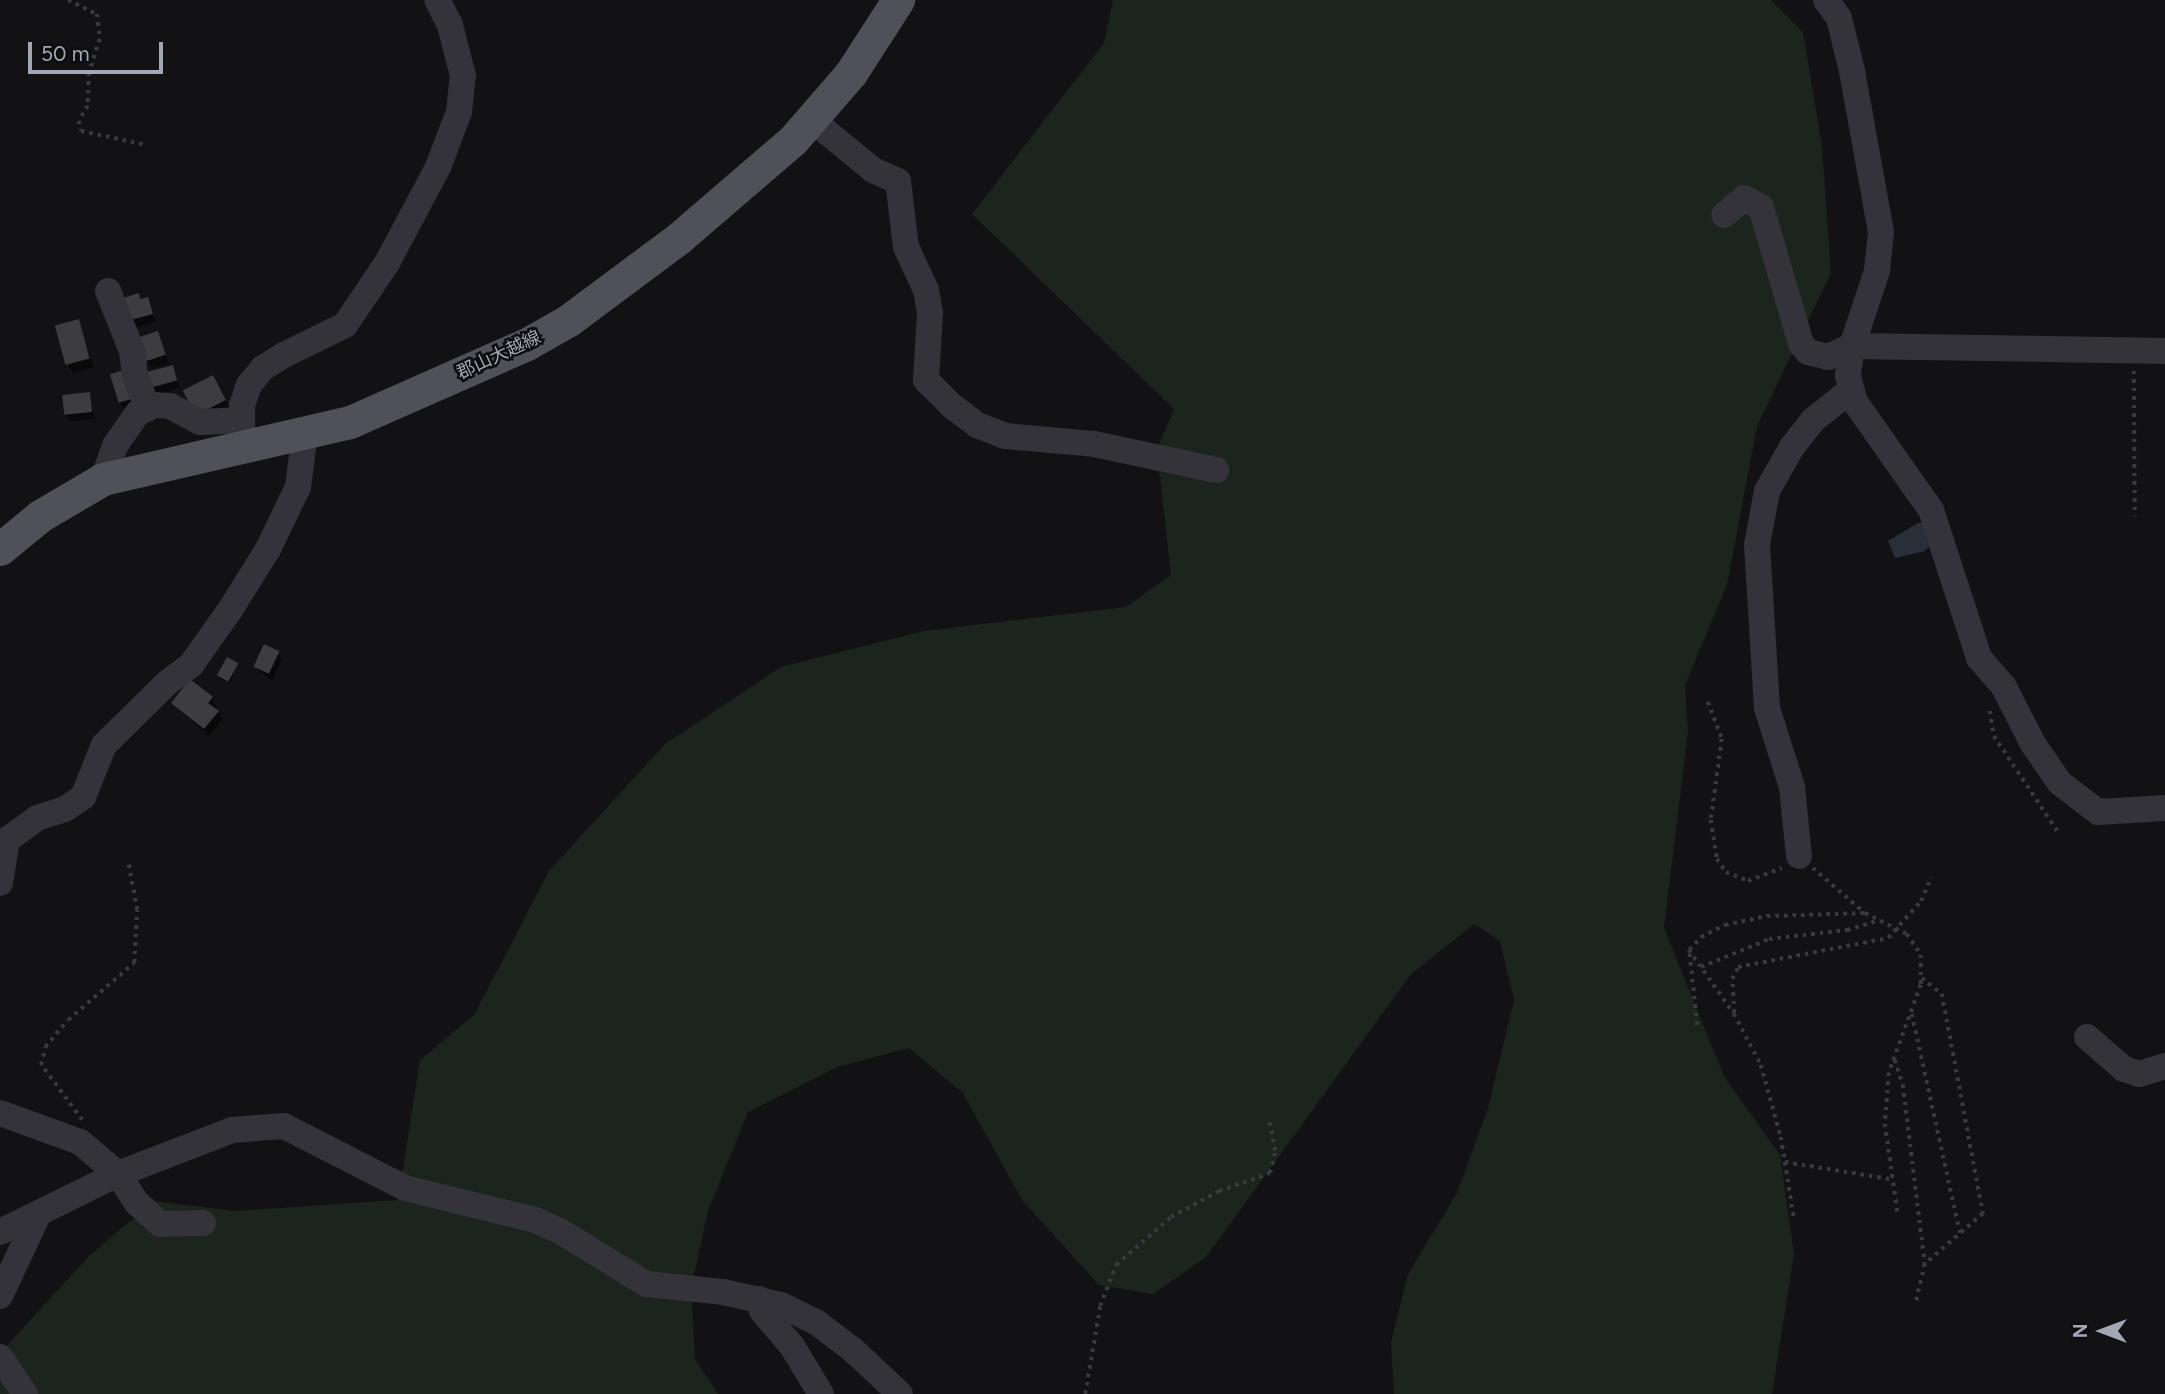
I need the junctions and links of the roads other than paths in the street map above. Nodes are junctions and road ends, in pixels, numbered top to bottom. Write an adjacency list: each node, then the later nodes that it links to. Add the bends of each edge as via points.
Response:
1 (437, 0): 12 (street, via 450,25 463,76 459,112 438,167 355,313 330,336 297,347 263,368 249,385)
2 (898, 0): 4 (main road, 郡山大越線, via 878,36)
3 (1826, 0): 7 (street, via 1839,18 1852,71 1882,249)
4 (812, 120): 11 (main road, 郡山大越線, via 680,238 569,320 527,344 350,422); 13 (street, via 873,170 898,181 906,247 926,290 930,313 926,380 952,406 977,425 1005,436 1094,444)
5 (1724, 215): 7 (street, via 1744,198 1761,207 1801,344 1808,352 1828,357)
6 (107, 291): 10 (street, via 132,351)
7 (1852, 346): 8 (street); 9 (street, via 1848,359)
8 (2165, 351)
9 (1851, 390): 16 (street, via 1931,510 1979,658 2004,687 2033,744 2060,783 2098,812); 17 (street, via 1813,420 1792,447 1767,491 1757,545 1767,708 1792,787)
10 (148, 408): 12 (street, via 170,406 200,422); 14 (street, via 138,413 116,444)
11 (305, 433): 12 (main road, 郡山大越線); 18 (street, via 298,487 268,549 230,610 191,665 166,683 104,746 83,797 65,809 37,817 7,840)
12 (242, 434): 14 (main road, 郡山大越線)
13 (1216, 470)
14 (103, 479): 15 (main road, 郡山大越線, via 40,516)
15 (0, 549)
16 (2165, 808)
17 (1799, 856)
18 (0, 883)
19 (2087, 1037): 20 (street, via 2124,1069 2139,1074)
20 (2165, 1066)
21 (0, 1113): 22 (street, via 41,1125 89,1149)
22 (118, 1174): 23 (street); 24 (street, via 137,1203 160,1224); 27 (street, via 232,1130 284,1126 405,1188 535,1220 646,1284)
23 (37, 1217): 25 (street); 26 (street)
24 (203, 1223)
25 (0, 1233)
26 (0, 1296)
27 (759, 1299): 30 (street, via 762,1311 792,1346); 31 (street, via 816,1322)
28 (0, 1357): 29 (street)
29 (25, 1394)
30 (821, 1394)
31 (900, 1394)

